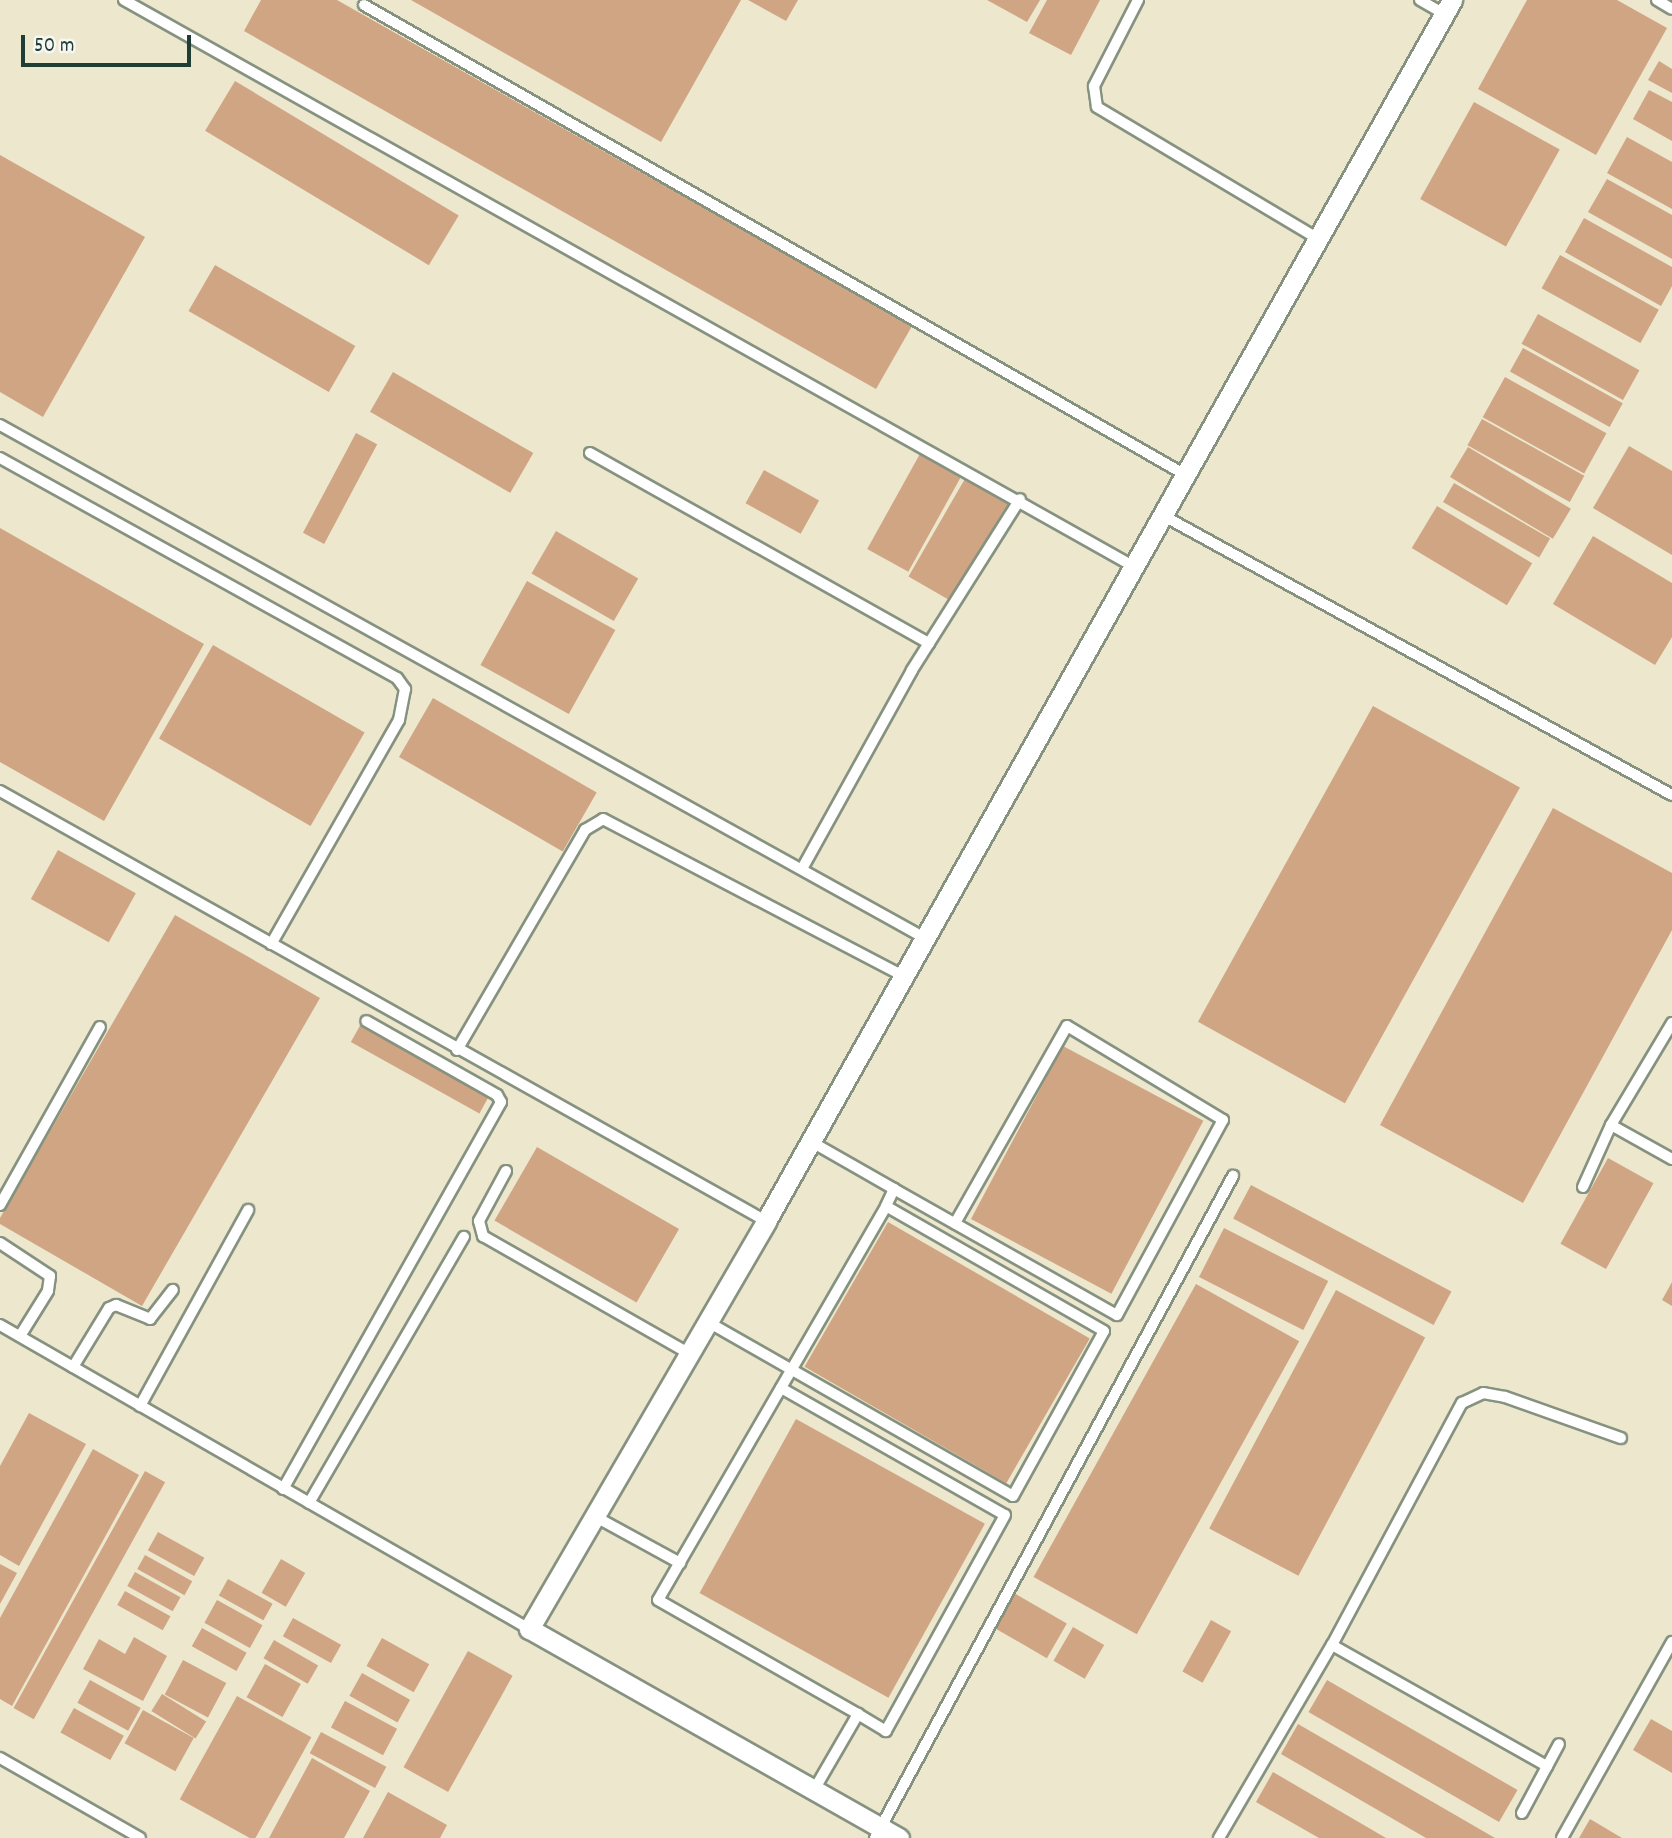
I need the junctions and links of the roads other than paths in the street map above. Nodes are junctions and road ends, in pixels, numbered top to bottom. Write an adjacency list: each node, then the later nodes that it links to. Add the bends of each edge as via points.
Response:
1 (124, 0): 13 (lane)
2 (1138, 0): 8 (lane, via 1094,86 1097,107)
3 (1420, 0): 6 (lane)
4 (1657, 0): 7 (lane)
5 (364, 5): 12 (lane)
6 (1448, 7): 8 (street)
7 (1672, 9)
8 (1317, 238): 12 (street)
9 (0, 425): 19 (lane)
10 (590, 453): 16 (lane)
11 (0, 458): 21 (lane, via 397,678 405,690 400,720)
12 (1184, 474): 14 (street)
13 (1020, 499): 15 (lane); 16 (lane)
14 (1162, 515): 15 (street); 18 (lane)
15 (1133, 566): 20 (street)
16 (929, 643): 19 (lane)
17 (0, 791): 21 (lane)
18 (1672, 795)
19 (803, 867): 20 (lane)
20 (923, 937): 22 (street)
21 (271, 944): 26 (lane)
22 (902, 975): 26 (lane, via 603,819 585,830); 28 (street)
23 (366, 1021): 51 (lane, via 497,1095 501,1102)
24 (1672, 1023): 27 (lane)
25 (100, 1027): 34 (lane)
26 (457, 1050): 37 (lane)
27 (1611, 1125): 29 (lane); 32 (lane)
28 (810, 1141): 33 (lane); 37 (street)
29 (1672, 1159)
30 (506, 1171): 45 (lane, via 479,1221 483,1236)
31 (1233, 1176): 64 (lane)
32 (1583, 1187)
33 (894, 1189): 35 (lane); 38 (lane)
34 (0, 1205)
35 (886, 1206): 47 (lane); 47 (lane, via 1104,1331 1013,1496)
36 (248, 1210): 49 (lane)
37 (766, 1221): 42 (street)
38 (955, 1223): 38 (lane, via 1117,1315 1223,1120 1067,1026)
39 (464, 1237): 52 (lane)
40 (0, 1242): 44 (lane, via 50,1276 48,1291)
41 (173, 1290): 46 (lane, via 150,1319 116,1305 109,1308)
42 (708, 1322): 45 (street); 47 (lane)
43 (0, 1325): 44 (lane)
44 (20, 1336): 46 (lane)
45 (690, 1354): 53 (street)
46 (73, 1367): 49 (lane)
47 (792, 1370): 48 (lane)
48 (781, 1388): 54 (lane); 58 (lane, via 1005,1515 886,1731)
49 (140, 1406): 51 (lane)
50 (1621, 1438): 57 (lane, via 1505,1397 1471,1396 1458,1410)
51 (284, 1489): 52 (lane)
52 (309, 1503): 55 (lane)
53 (596, 1517): 54 (lane); 55 (street)
54 (680, 1563): 58 (lane, via 658,1601)
55 (529, 1629): 62 (street)
56 (1672, 1642): 68 (lane)
57 (1332, 1645): 61 (lane); 67 (lane)
58 (858, 1714): 62 (lane)
59 (1559, 1744): 61 (lane)
60 (0, 1758): 65 (lane)
61 (1547, 1766): 63 (lane)
62 (814, 1790): 64 (street)
63 (1522, 1813)
64 (877, 1833): 66 (street)
65 (140, 1838)
66 (899, 1838)
67 (1219, 1838)
68 (1562, 1838)

